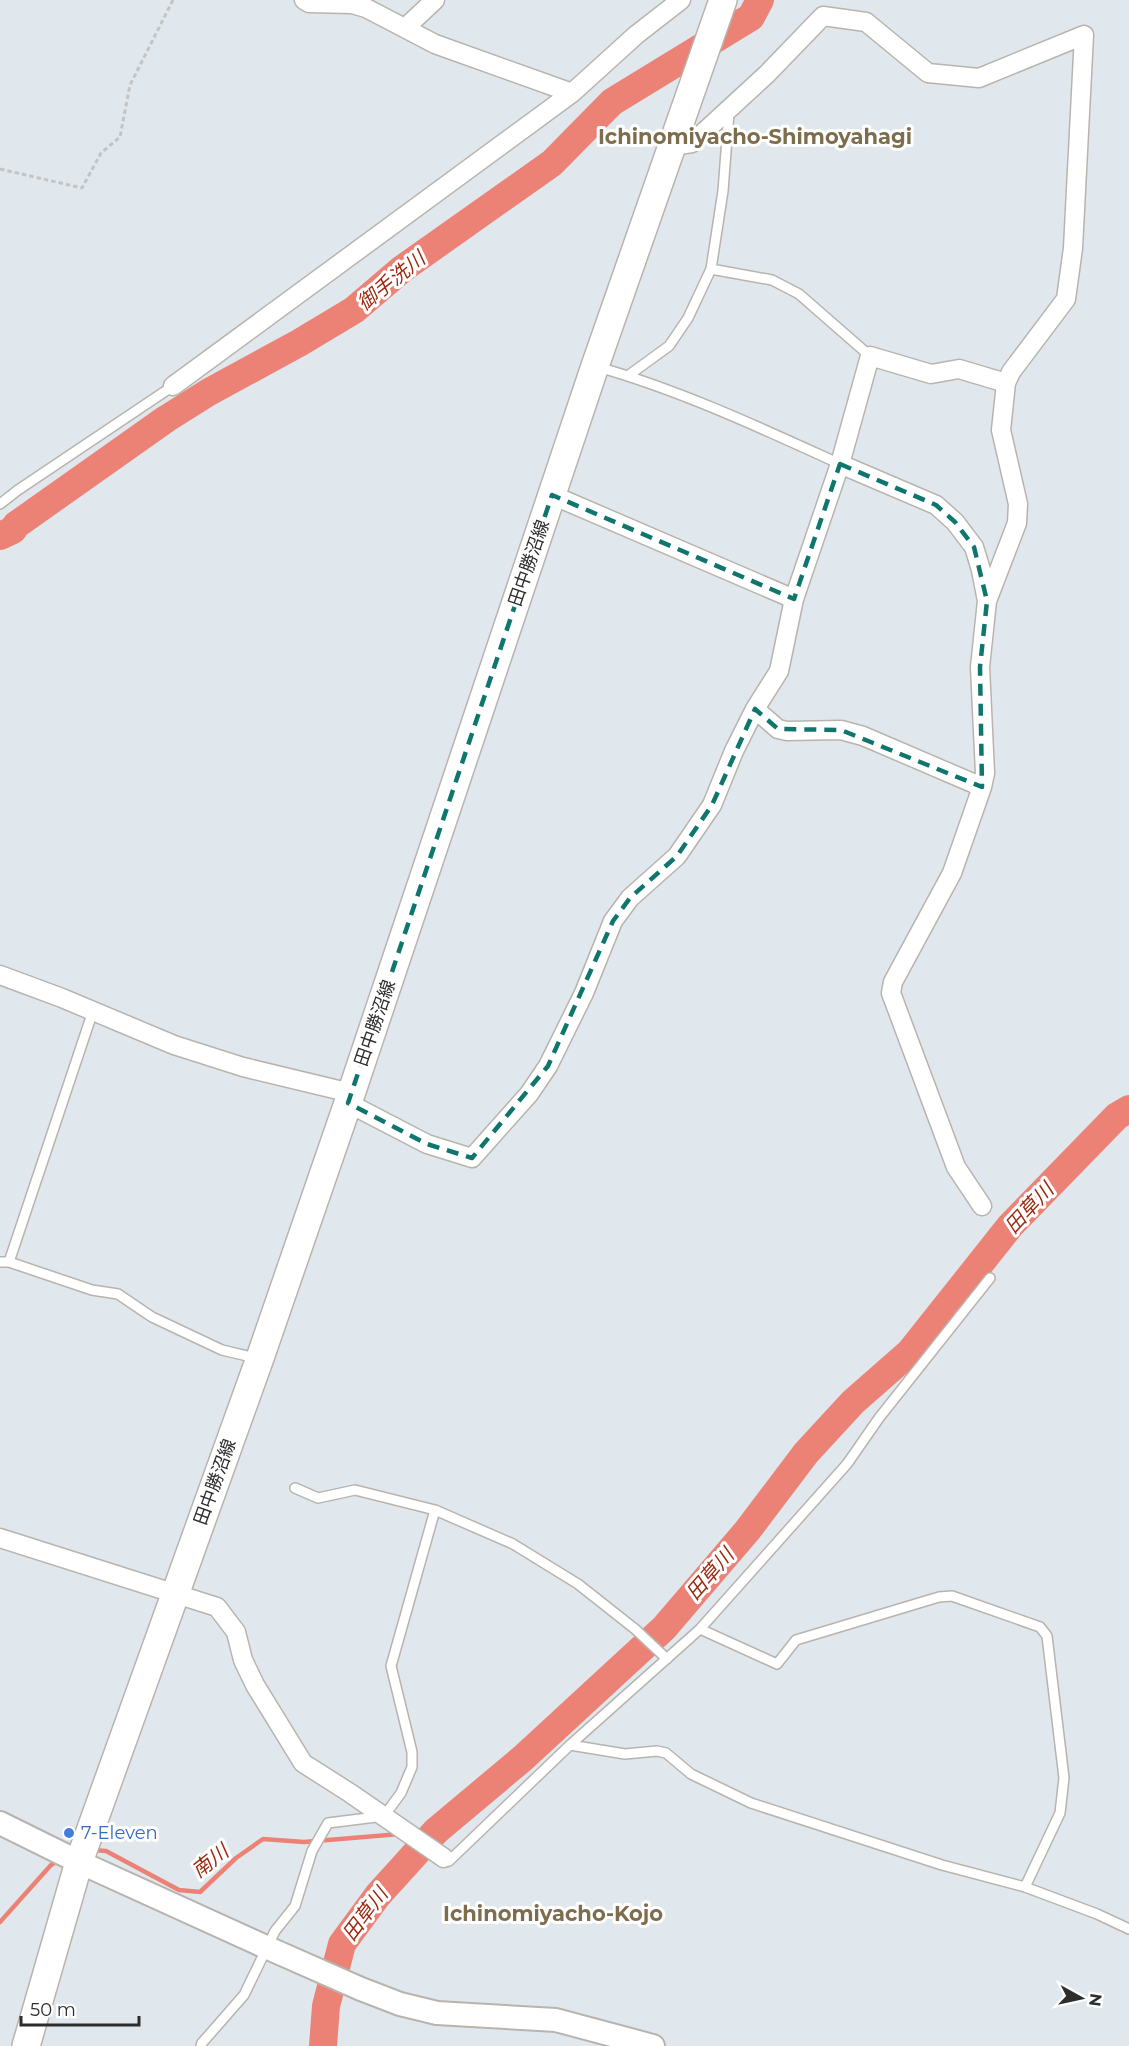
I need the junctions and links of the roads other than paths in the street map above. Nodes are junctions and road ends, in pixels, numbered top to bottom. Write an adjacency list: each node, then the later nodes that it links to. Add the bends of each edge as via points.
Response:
1 (304, 0): 5 (street, via 352,4)
2 (435, 0): 5 (street)
3 (681, 0): 6 (street, via 636,34)
4 (723, 0): 8 (main road, 田中勝沼線)
5 (405, 28): 6 (street, via 435,44)
6 (572, 93): 14 (street)
7 (730, 108): 8 (street, via 692,143); 9 (lane); 13 (street, via 823,16 866,22 928,73 962,77 979,78 1084,35 1073,248 1066,299)
8 (672, 146): 11 (main road, 田中勝沼線)
9 (711, 269): 10 (lane, via 772,280 799,294); 12 (lane, via 688,318 669,346)
10 (870, 356): 13 (street, via 931,374 959,369); 15 (street)
11 (595, 366): 12 (lane); 16 (main road, 田中勝沼線)
12 (628, 375): 15 (lane, via 742,419)
13 (1006, 384): 19 (street, via 1001,430 1018,504 1017,523)
14 (173, 386): 17 (lane)
15 (840, 464): 18 (street); 19 (street, via 936,505 955,522 974,547)
16 (552, 495): 18 (street); 24 (main road, 田中勝沼線)
17 (0, 504)
18 (794, 598): 20 (street, via 779,670)
19 (987, 601): 21 (street, via 980,667 985,773)
20 (755, 709): 21 (street, via 778,729 841,730 863,736); 24 (street, via 712,805 677,856 630,898 612,921 584,993 548,1066 529,1094 472,1158 427,1144)
21 (982, 787): 25 (street, via 952,873 891,993 956,1167)
22 (0, 975): 23 (street)
23 (93, 1011): 24 (street, via 174,1045); 26 (lane)
24 (350, 1098): 28 (main road, 田中勝沼線)
25 (982, 1206)
26 (4, 1262): 28 (lane, via 92,1290 118,1294 152,1317 222,1350)
27 (990, 1278): 33 (lane, via 847,1464)
28 (260, 1358): 32 (main road, 田中勝沼線)
29 (295, 1488): 30 (lane, via 318,1498 355,1490)
30 (435, 1510): 34 (lane, via 513,1544 578,1584); 36 (lane, via 391,1666 412,1752 412,1767)
31 (0, 1538): 32 (street)
32 (176, 1593): 36 (street, via 217,1607 236,1632 255,1686 303,1763); 38 (main road, 田中勝沼線)
33 (700, 1629): 34 (lane); 40 (lane, via 777,1664 796,1640 939,1597 952,1596 1040,1627 1047,1636 1064,1778 1060,1813)
34 (664, 1657): 35 (lane)
35 (570, 1745): 39 (lane, via 449,1861); 40 (lane, via 625,1754 657,1751 691,1774 751,1803 942,1865)
36 (388, 1819): 39 (street); 42 (lane, via 328,1823 312,1851 295,1906 275,1931)
37 (0, 1823): 38 (street)
38 (77, 1852): 42 (street); 43 (main road, 田中勝沼線)
39 (444, 1858)
40 (1025, 1887): 41 (lane)
41 (1129, 1929)
42 (268, 1948): 44 (lane, via 244,1995); 45 (street, via 400,2004 436,2013 556,2020)
43 (26, 2046)
44 (201, 2046)
45 (653, 2046)

